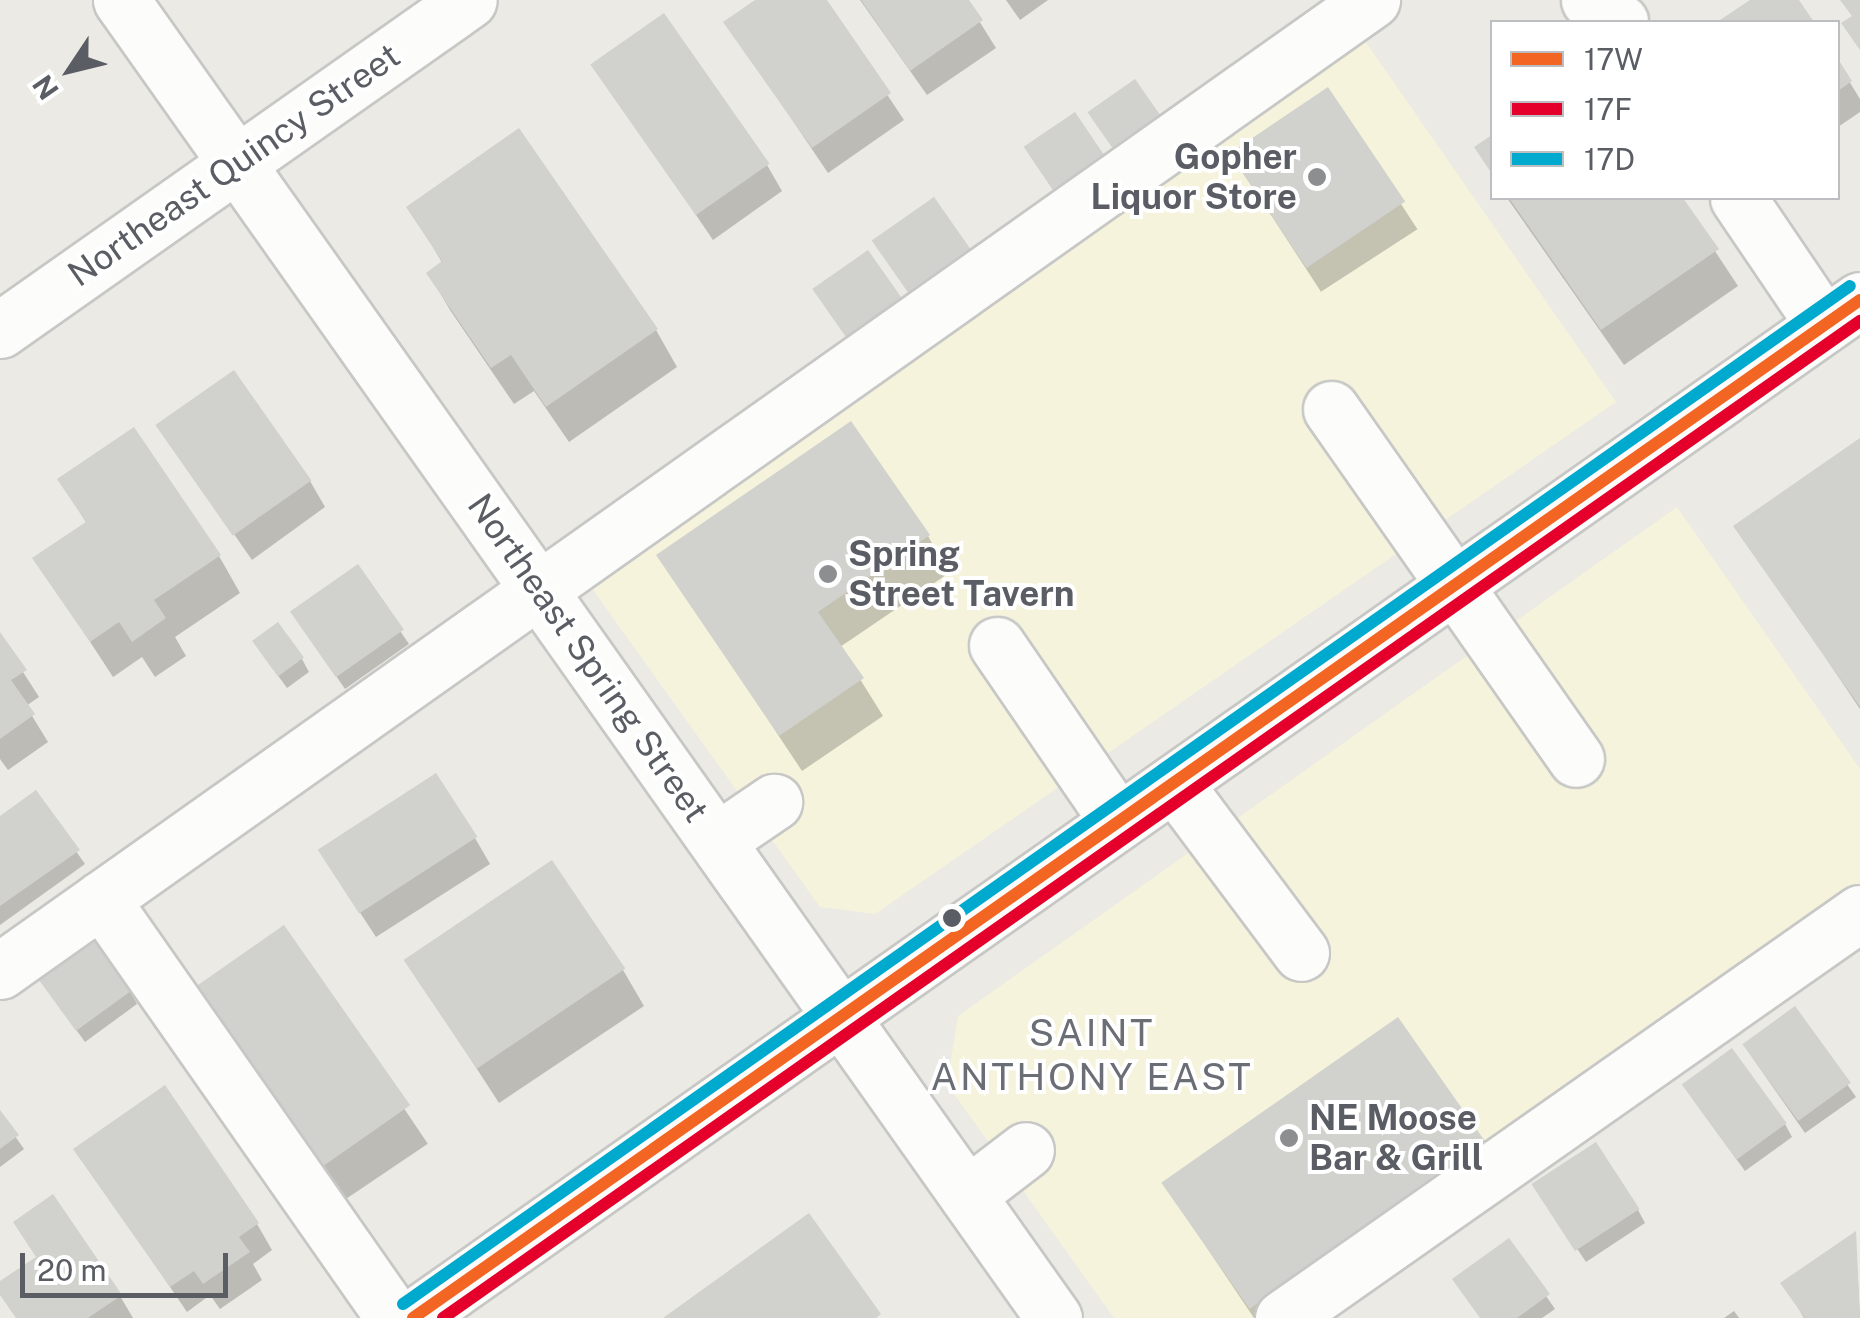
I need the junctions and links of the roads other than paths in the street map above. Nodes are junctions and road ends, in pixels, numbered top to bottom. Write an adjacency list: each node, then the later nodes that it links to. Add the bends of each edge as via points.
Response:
1 (121, 0): 6 (street, Northeast Spring Street)
2 (469, 0): 6 (street, Northeast Quincy Street)
3 (1372, 0): 12 (street)
4 (1588, 0): 5 (street)
5 (1617, 20)
6 (236, 164): 9 (street, Northeast Quincy Street); 12 (street, Northeast Spring Street)
7 (1740, 200): 8 (street)
8 (1842, 312): 11 (street)
9 (0, 330)
10 (1331, 409): 11 (street)
11 (1452, 587): 14 (street); 15 (street)
12 (539, 589): 18 (street, Northeast Spring Street); 19 (street)
13 (997, 645): 17 (street)
14 (1576, 759)
15 (1174, 783): 17 (street); 21 (street)
16 (774, 802): 18 (street)
17 (1118, 822): 23 (street)
18 (718, 840): 23 (street, Northeast Spring Street)
19 (101, 899): 22 (street); 26 (street)
20 (1860, 913): 29 (street)
21 (1302, 954)
22 (0, 971)
23 (843, 1018): 25 (street, Northeast Spring Street); 27 (street)
24 (1026, 1150): 25 (street)
25 (967, 1194): 28 (street, Northeast Spring Street)
26 (394, 1318)
27 (413, 1318)
28 (1054, 1318)
29 (1283, 1318)

